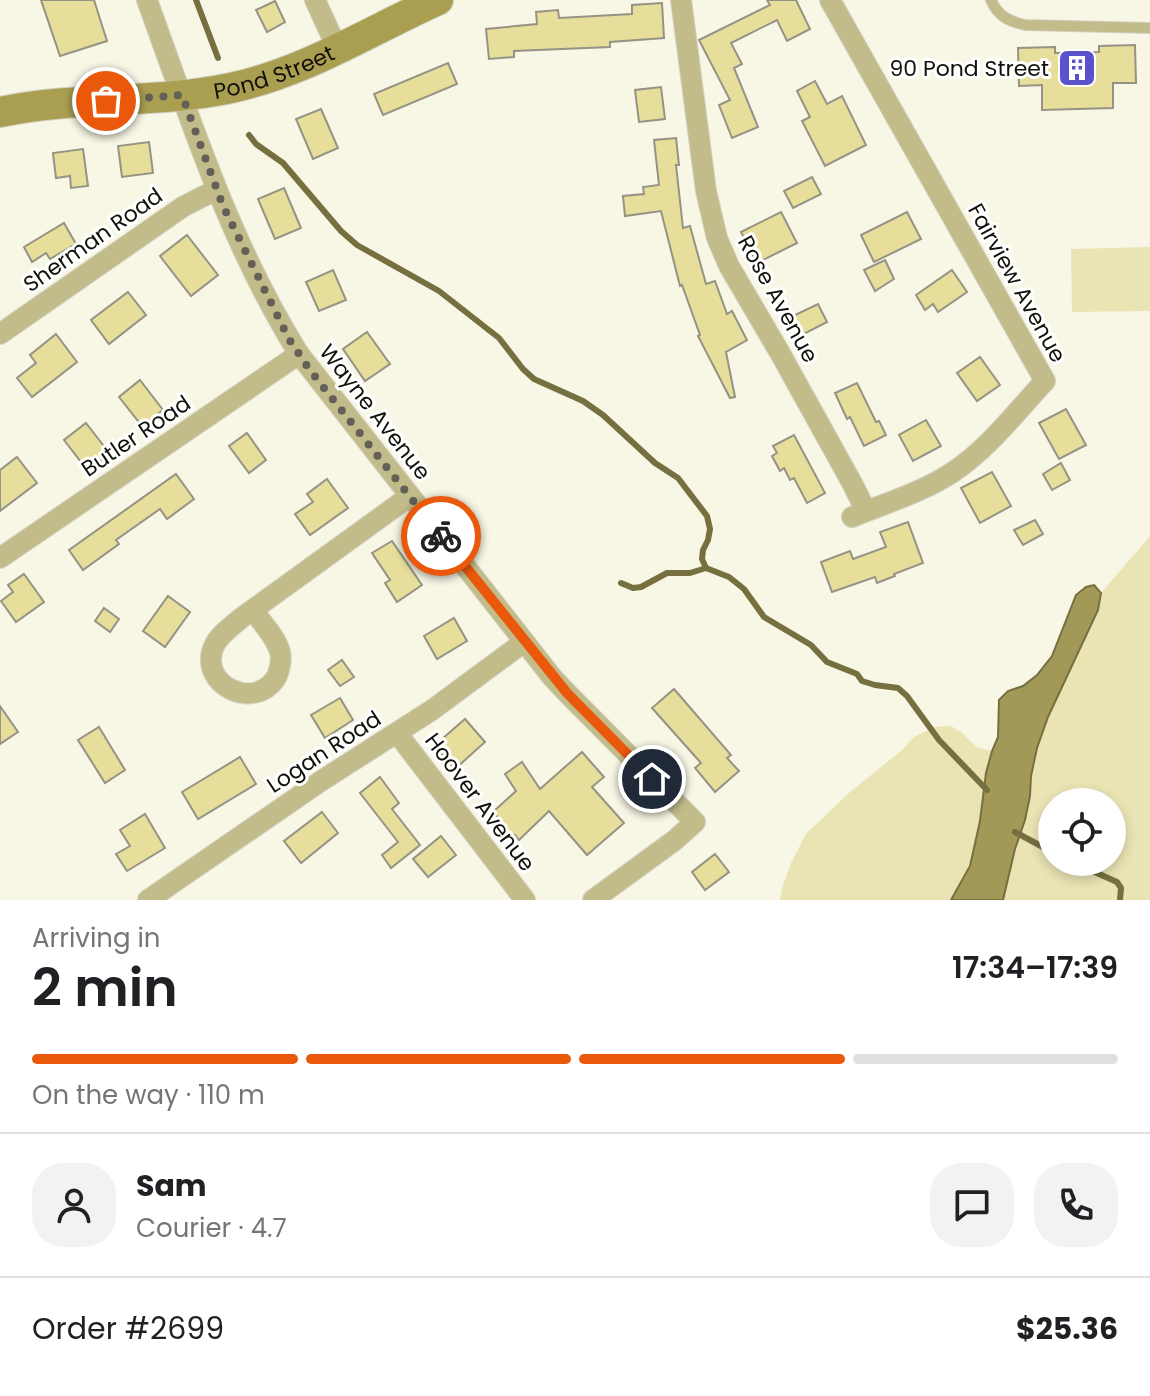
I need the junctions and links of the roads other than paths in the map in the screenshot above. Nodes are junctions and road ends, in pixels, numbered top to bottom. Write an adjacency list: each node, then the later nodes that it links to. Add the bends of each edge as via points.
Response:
1 (147, 0): 9 (street, Wayne Avenue)
2 (315, 0): 8 (street)
3 (438, 0): 8 (main road, Pond Street)
4 (681, 0): 15 (street, Rose Avenue, via 717,238 852,483)
5 (830, 0): 15 (street, Fairview Avenue, via 1045,381 979,452 954,471)
6 (991, 0): 7 (lane, via 1007,20 1025,25)
7 (1150, 28)
8 (338, 50): 9 (main road, Pond Street, via 232,88)
9 (182, 95): 10 (main road, Pond Street); 11 (street, Wayne Avenue)
10 (0, 112)
11 (216, 190): 12 (street, Sherman Road, via 184,206); 13 (street, Wayne Avenue)
12 (0, 334)
13 (299, 354): 14 (street, Wayne Avenue); 16 (street, Butler Road)
14 (410, 496): 17 (street); 18 (street, Wayne Avenue)
15 (859, 514)
16 (0, 558)
17 (253, 610)
18 (524, 642): 19 (street, Logan Road); 22 (street, Wayne Avenue, via 695,822)
19 (397, 733): 20 (street, Logan Road); 21 (street, Hoover Avenue)
20 (148, 900)
21 (525, 900)
22 (593, 900)

